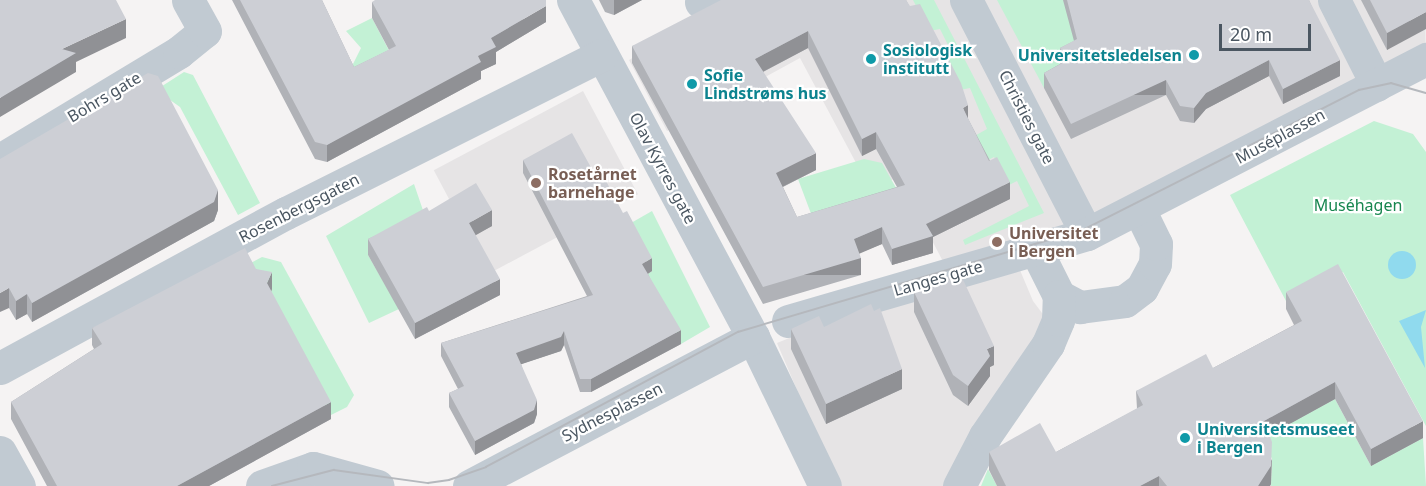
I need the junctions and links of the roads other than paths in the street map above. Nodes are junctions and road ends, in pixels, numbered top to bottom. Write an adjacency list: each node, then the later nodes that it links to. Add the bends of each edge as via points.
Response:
1 (573, 0): 5 (street, Olav Kyrres gate)
2 (966, 0): 11 (street, Christies gate)
3 (1334, 0): 7 (street)
4 (197, 16): 8 (street, Bohrs gate); 9 (street, Bohrs gate, via 179,52)
5 (602, 55): 15 (street, Olav Kyrres gate); 16 (street, Rosenbergsgaten, via 297,208)
6 (1424, 65): 7 (street, Muséplassen)
7 (1377, 85): 10 (street, Muséplassen)
8 (0, 136)
9 (0, 160)
10 (1140, 211): 11 (street, Muséplassen); 13 (street, via 1156,244 1155,264 1142,288 1103,308 1080,307)
11 (1087, 234): 12 (street, Langes gate)
12 (1036, 250): 13 (street); 14 (street, Langes gate)
13 (1059, 296): 23 (street, via 1058,320 1048,344 985,436)
14 (788, 321)
15 (753, 337): 21 (street, Sydnesplassen); 22 (street, Olav Kyrres gate)
16 (0, 368)
17 (0, 452): 18 (street)
18 (19, 486)
19 (262, 486): 20 (street, via 313,468)
20 (378, 486)
21 (469, 486)
22 (825, 486)
23 (959, 486)

